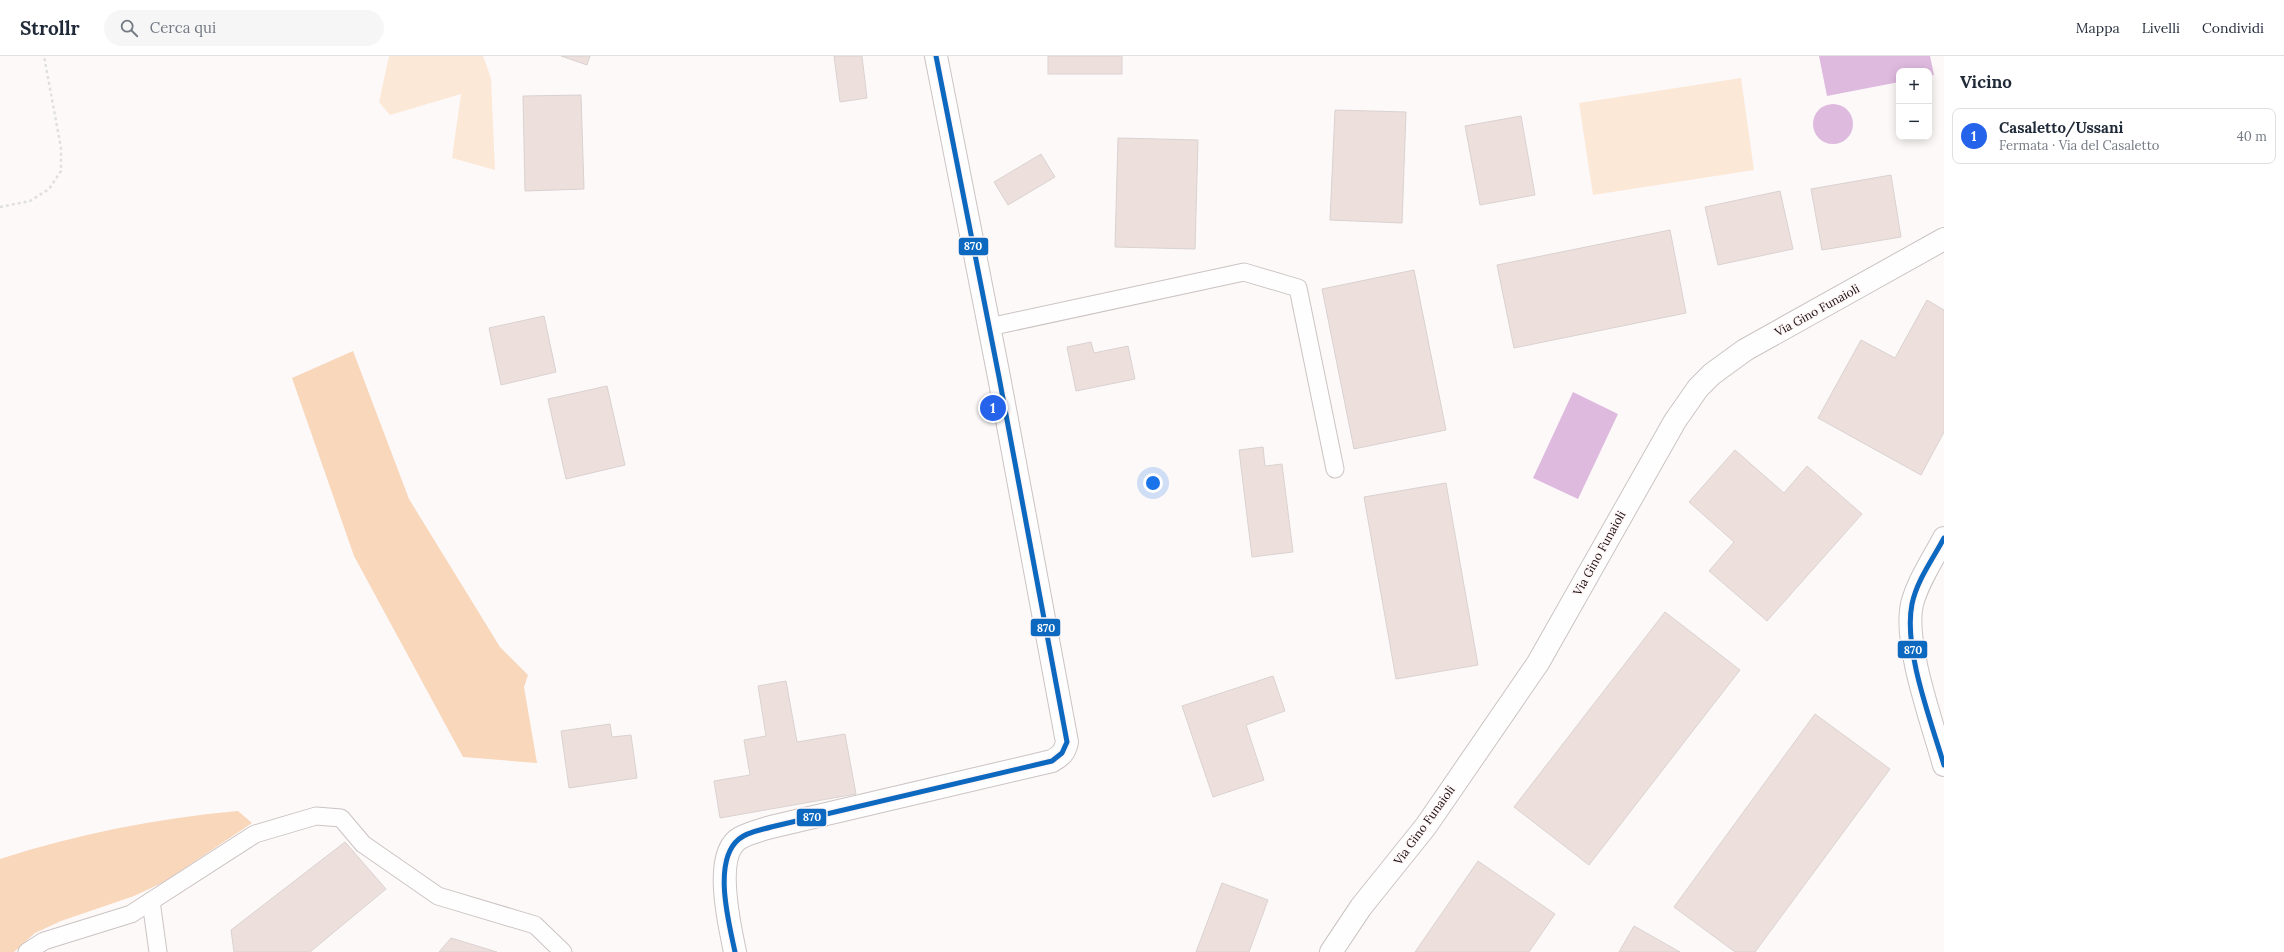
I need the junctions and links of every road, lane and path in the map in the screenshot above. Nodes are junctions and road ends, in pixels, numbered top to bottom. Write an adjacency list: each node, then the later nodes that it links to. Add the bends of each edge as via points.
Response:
1 (44, 56): 3 (path, via 62,148 62,171 50,189 30,201)
2 (936, 56): 5 (street)
3 (0, 207)
4 (1944, 240): 14 (street, Via Gino Funaioli, via 1745,350 1723,364 1698,388 1663,440 1538,663 1426,826 1361,907)
5 (989, 327): 6 (lane, via 1244,272 1298,288); 13 (street, via 1067,734 1066,750 1060,757 1043,764 771,826 739,838 729,850 726,862 727,908)
6 (1335, 469)
7 (1944, 538): 8 (street, via 1917,590 1910,615 1910,631)
8 (1944, 766)
9 (151, 901): 10 (lane, via 131,914 44,941); 11 (lane); 12 (lane, via 246,838 316,816 331,816 341,818 363,844 438,896 535,925)
10 (27, 952)
11 (158, 952)
12 (563, 952)
13 (736, 952)
14 (1331, 952)

